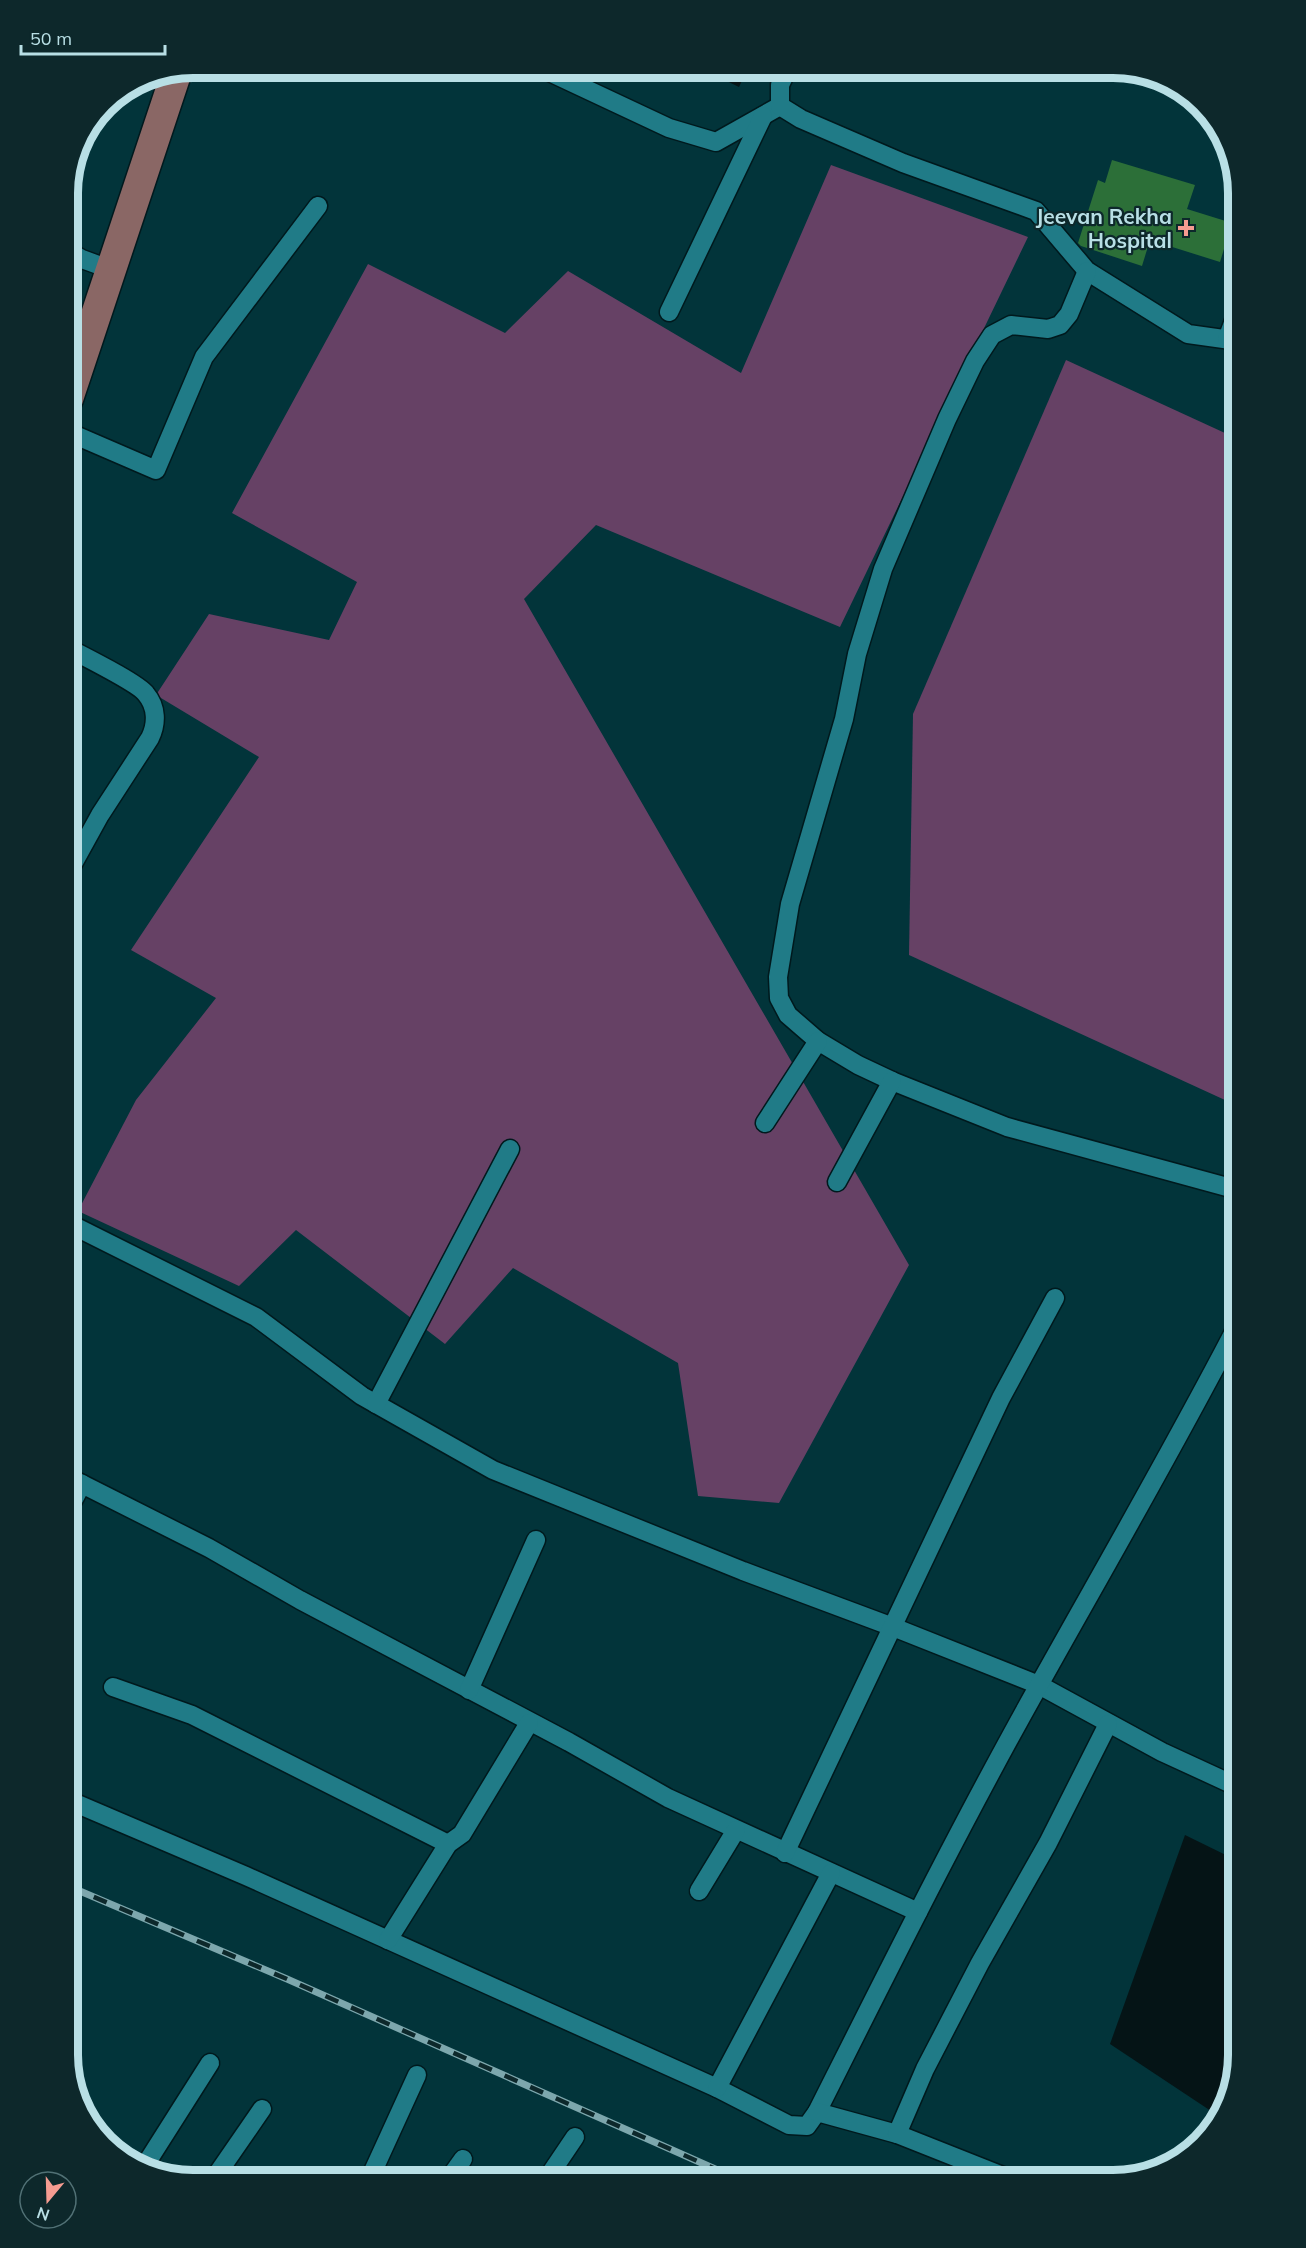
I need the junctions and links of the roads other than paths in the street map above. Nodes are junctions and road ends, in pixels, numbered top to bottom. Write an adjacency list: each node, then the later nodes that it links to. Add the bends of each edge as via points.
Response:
1 (563, 78): 5 (street, via 692,137 716,142)
2 (783, 78): 4 (street)
3 (174, 80): 8 (main road)
4 (780, 106): 5 (street); 9 (street, via 903,163 1036,211)
5 (763, 116): 10 (street)
6 (318, 206): 13 (street, via 204,357 156,470)
7 (78, 257): 8 (street)
8 (112, 270): 12 (main road)
9 (1087, 271): 11 (street, via 1188,334); 16 (street, via 1069,314 1060,325 1048,329 1011,325 992,335 947,419 883,570 790,904 778,977 779,998 788,1016)
10 (669, 312)
11 (1228, 339)
12 (78, 370)
13 (78, 436)
14 (78, 654): 15 (street, via 145,692 153,705 155,728)
15 (78, 855)
16 (818, 1041): 17 (street); 18 (street)
17 (892, 1081): 20 (street); 21 (street, via 1007,1127)
18 (765, 1123)
19 (510, 1149): 25 (street)
20 (837, 1182)
21 (1228, 1187)
22 (78, 1228): 25 (street, via 256,1317)
23 (1055, 1298): 28 (street, via 1000,1398)
24 (1228, 1345): 29 (street)
25 (376, 1404): 28 (street, via 493,1470)
26 (78, 1482): 31 (street)
27 (536, 1540): 31 (street)
28 (893, 1627): 29 (street); 38 (street)
29 (1039, 1685): 33 (street); 41 (street)
30 (113, 1687): 37 (street, via 192,1715)
31 (470, 1690): 32 (street)
32 (529, 1723): 36 (street); 37 (street, via 462,1834)
33 (1108, 1724): 34 (street); 48 (street, via 925,2069)
34 (1228, 1782)
35 (78, 1804): 42 (street)
36 (736, 1830): 38 (street); 40 (street)
37 (448, 1844): 42 (street)
38 (785, 1853): 39 (street)
39 (831, 1873): 41 (street); 45 (street)
40 (699, 1891)
41 (918, 1912): 47 (street)
42 (388, 1940): 45 (street)
43 (210, 2063): 51 (street)
44 (417, 2075): 53 (street)
45 (717, 2088): 47 (street, via 789,2125 807,2126)
46 (262, 2109): 52 (street)
47 (817, 2112): 48 (street)
48 (897, 2134): 56 (street)
49 (575, 2137): 55 (street)
50 (463, 2159): 54 (street)
51 (148, 2160)
52 (220, 2170)
53 (374, 2170)
54 (455, 2170)
55 (553, 2170)
56 (988, 2170)

